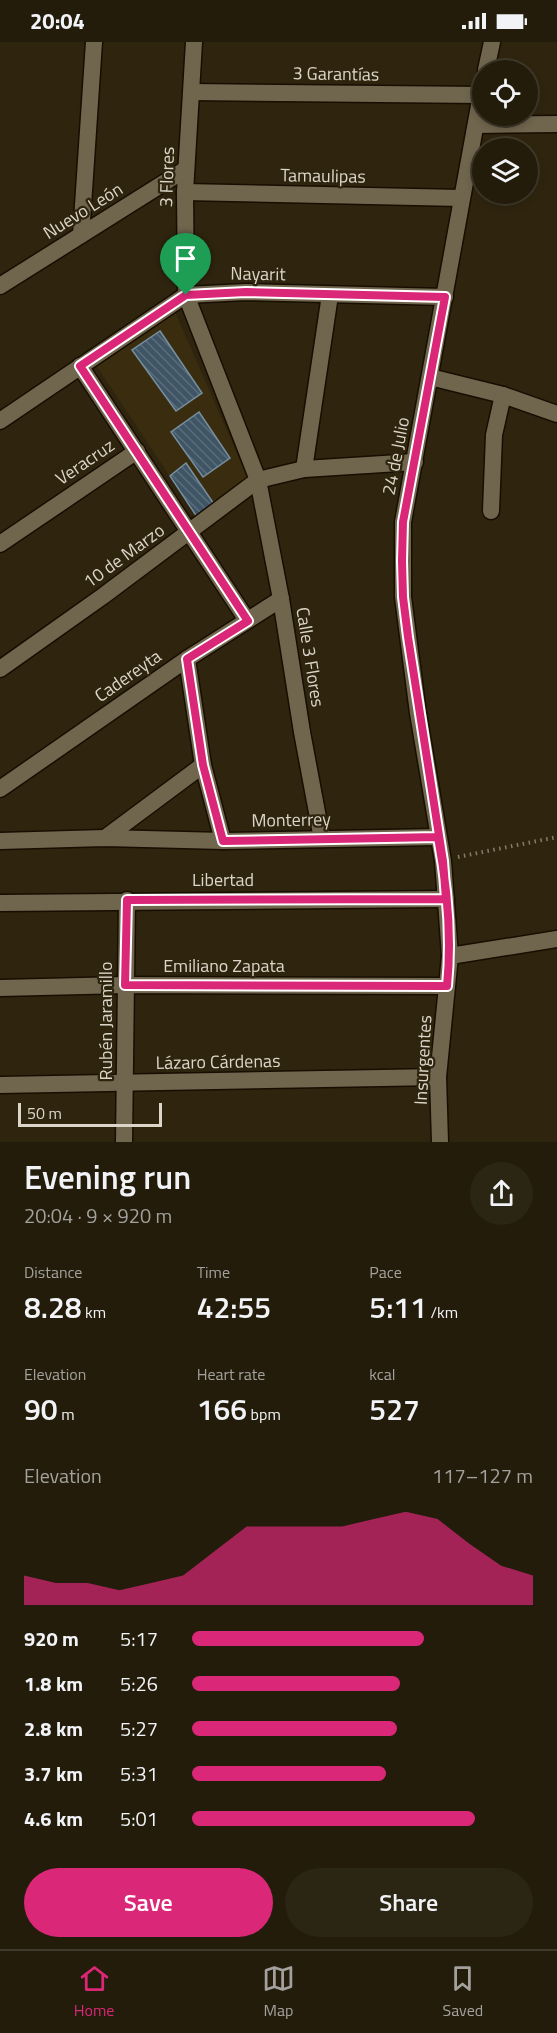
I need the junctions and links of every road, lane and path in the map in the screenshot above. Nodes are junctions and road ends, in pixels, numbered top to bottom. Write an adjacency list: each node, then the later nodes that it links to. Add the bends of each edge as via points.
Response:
1 (94, 42): 13 (street)
2 (194, 42): 6 (street, 3 Flores)
3 (492, 42): 4 (street)
4 (488, 60)
5 (472, 89): 6 (street, 3 Garantías)
6 (192, 92): 10 (street, 3 Flores)
7 (538, 124): 8 (street)
8 (557, 124)
9 (476, 126): 12 (street, 24 de Julio)
10 (186, 169): 11 (street, 3 Flores); 13 (street, Nuevo León)
11 (185, 192): 12 (street, Tamaulipas); 15 (street, 3 Flores)
12 (461, 198): 17 (street, 24 de Julio)
13 (81, 235): 14 (street, Nuevo León)
14 (0, 286)
15 (186, 295): 16 (street, Nayarit); 18 (street); 26 (street, 3 Flores)
16 (330, 295): 17 (street, Nayarit); 25 (street)
17 (445, 297): 19 (street, 24 de Julio)
18 (80, 366): 22 (street); 23 (street, Veracruz)
19 (430, 377): 20 (street); 24 (street, 24 de Julio)
20 (502, 395): 21 (street); 27 (street, via 494,435)
21 (557, 414)
22 (0, 421)
23 (137, 450): 28 (street); 29 (street, Veracruz)
24 (415, 462): 25 (street, 10 de Marzo); 36 (street, 24 de Julio, via 403,522 403,597)
25 (304, 470): 26 (street, 10 de Marzo)
26 (258, 480): 28 (street, 10 de Marzo); 30 (street, Calle 3 Flores)
27 (491, 511)
28 (190, 532): 31 (street); 33 (street, 10 de Marzo)
29 (0, 544)
30 (281, 599): 31 (street, Cadereyta); 39 (street, Calle 3 Flores)
31 (248, 621): 32 (street, Cadereyta)
32 (187, 659): 34 (street); 35 (street, Cadereyta)
33 (0, 669)
34 (203, 765): 38 (street); 41 (street)
35 (0, 789)
36 (438, 837): 39 (street, Monterrey); 42 (street, Insurgentes)
37 (557, 837): 42 (path)
38 (105, 838): 40 (street, Monterrey); 41 (street, Monterrey)
39 (322, 839): 41 (street, Monterrey)
40 (0, 841)
41 (223, 841)
42 (443, 861): 43 (street, Insurgentes)
43 (446, 899): 44 (street, Libertad); 47 (street, Insurgentes)
44 (127, 900): 45 (street, Libertad); 48 (street, Rubén Jaramillo)
45 (0, 903)
46 (557, 939): 47 (street)
47 (450, 956): 49 (street, Insurgentes)
48 (125, 985): 49 (street, Emiliano Zapata); 50 (street, Emiliano Zapata); 52 (street, Rubén Jaramillo)
49 (447, 986): 51 (street, Insurgentes)
50 (0, 988)
51 (438, 1077): 52 (street, Lázaro Cárdenas); 55 (street, Insurgentes)
52 (125, 1084): 53 (street, Lázaro Cárdenas); 54 (street, Rubén Jaramillo)
53 (0, 1085)
54 (124, 1142)
55 (440, 1142)

